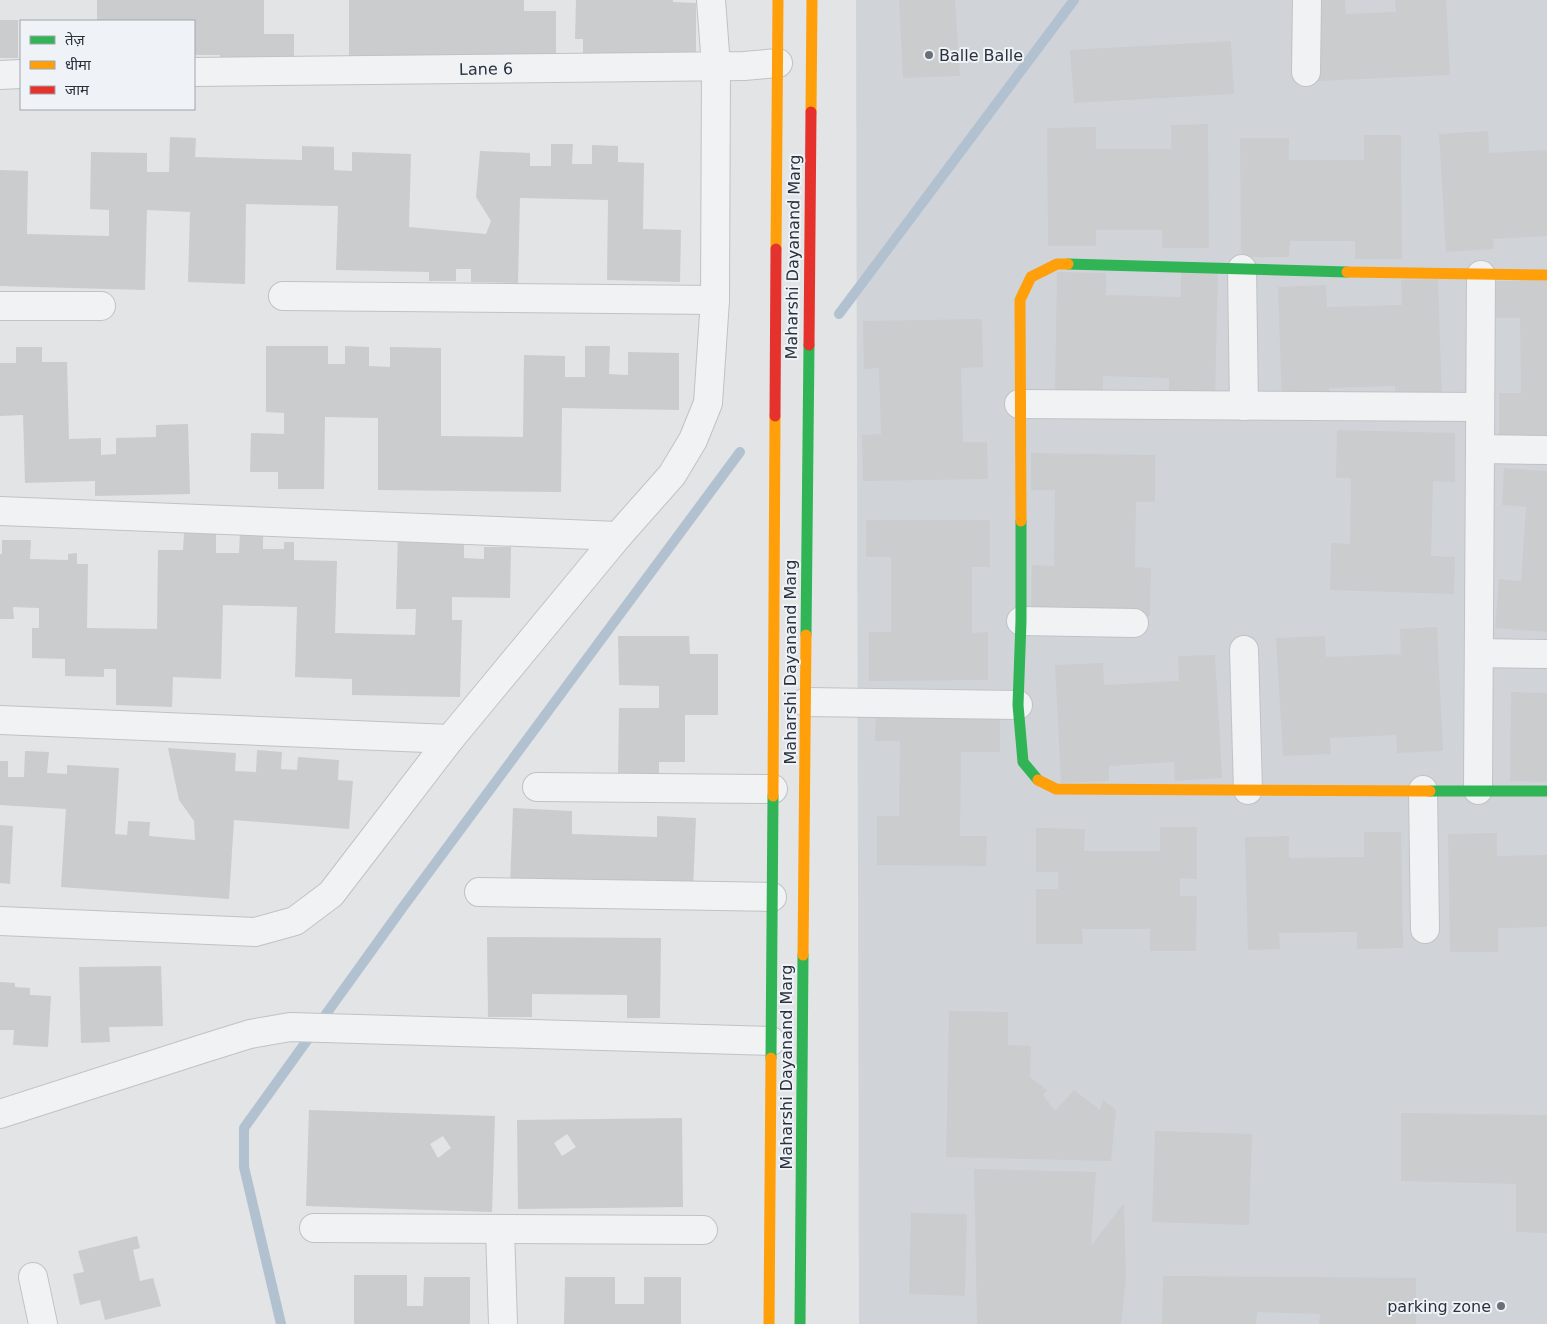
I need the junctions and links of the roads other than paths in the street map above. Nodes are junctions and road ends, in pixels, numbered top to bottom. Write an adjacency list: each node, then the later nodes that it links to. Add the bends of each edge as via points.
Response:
1 (711, 0): 6 (street)
2 (778, 0): 5 (street, Maharshi Dayanand Marg)
3 (812, 0): 30 (street, Maharshi Dayanand Marg)
4 (1307, 0): 8 (street)
5 (778, 63): 6 (street, Lane 6); 35 (street, Maharshi Dayanand Marg)
6 (716, 66): 7 (street, Lane 6); 15 (street)
7 (195, 72)
8 (1306, 72)
9 (0, 74): 10 (street)
10 (20, 74)
11 (1242, 269): 12 (street); 18 (street, via 1057,264 1031,276 1020,300); 19 (street)
12 (1481, 275): 13 (street); 20 (street)
13 (1547, 275)
14 (283, 296): 15 (street)
15 (715, 300): 24 (street, via 708,403 693,440 672,475)
16 (0, 306): 17 (street)
17 (101, 306)
18 (1019, 404): 19 (street); 25 (street)
19 (1244, 406): 20 (street)
20 (1480, 407): 21 (street)
21 (1480, 449): 22 (street); 28 (street)
22 (1547, 450)
23 (0, 510): 24 (street)
24 (618, 536): 33 (street)
25 (1021, 621): 26 (street); 31 (street)
26 (1134, 624)
27 (1244, 650): 36 (street)
28 (1479, 653): 29 (street); 38 (street)
29 (1547, 654)
30 (806, 702): 31 (street); 53 (street, Maharshi Dayanand Marg)
31 (1018, 705): 36 (street, via 1022,762 1036,778 1056,789)
32 (0, 720): 33 (street)
33 (450, 739): 42 (street, via 331,894 296,921 255,932)
34 (537, 787): 35 (street)
35 (773, 788): 41 (street, Maharshi Dayanand Marg)
36 (1248, 790): 37 (street)
37 (1423, 790): 38 (street); 43 (street)
38 (1478, 790): 39 (street)
39 (1547, 791)
40 (479, 892): 41 (street)
41 (772, 897): 44 (street, Maharshi Dayanand Marg)
42 (0, 921)
43 (1425, 929)
44 (771, 1041): 45 (street, via 290,1027 250,1034); 52 (street, Maharshi Dayanand Marg)
45 (0, 1114)
46 (314, 1228): 47 (street)
47 (500, 1229): 48 (street); 51 (street)
48 (703, 1230)
49 (32, 1277): 50 (street)
50 (43, 1324)
51 (504, 1324)
52 (769, 1324)
53 (800, 1324)

